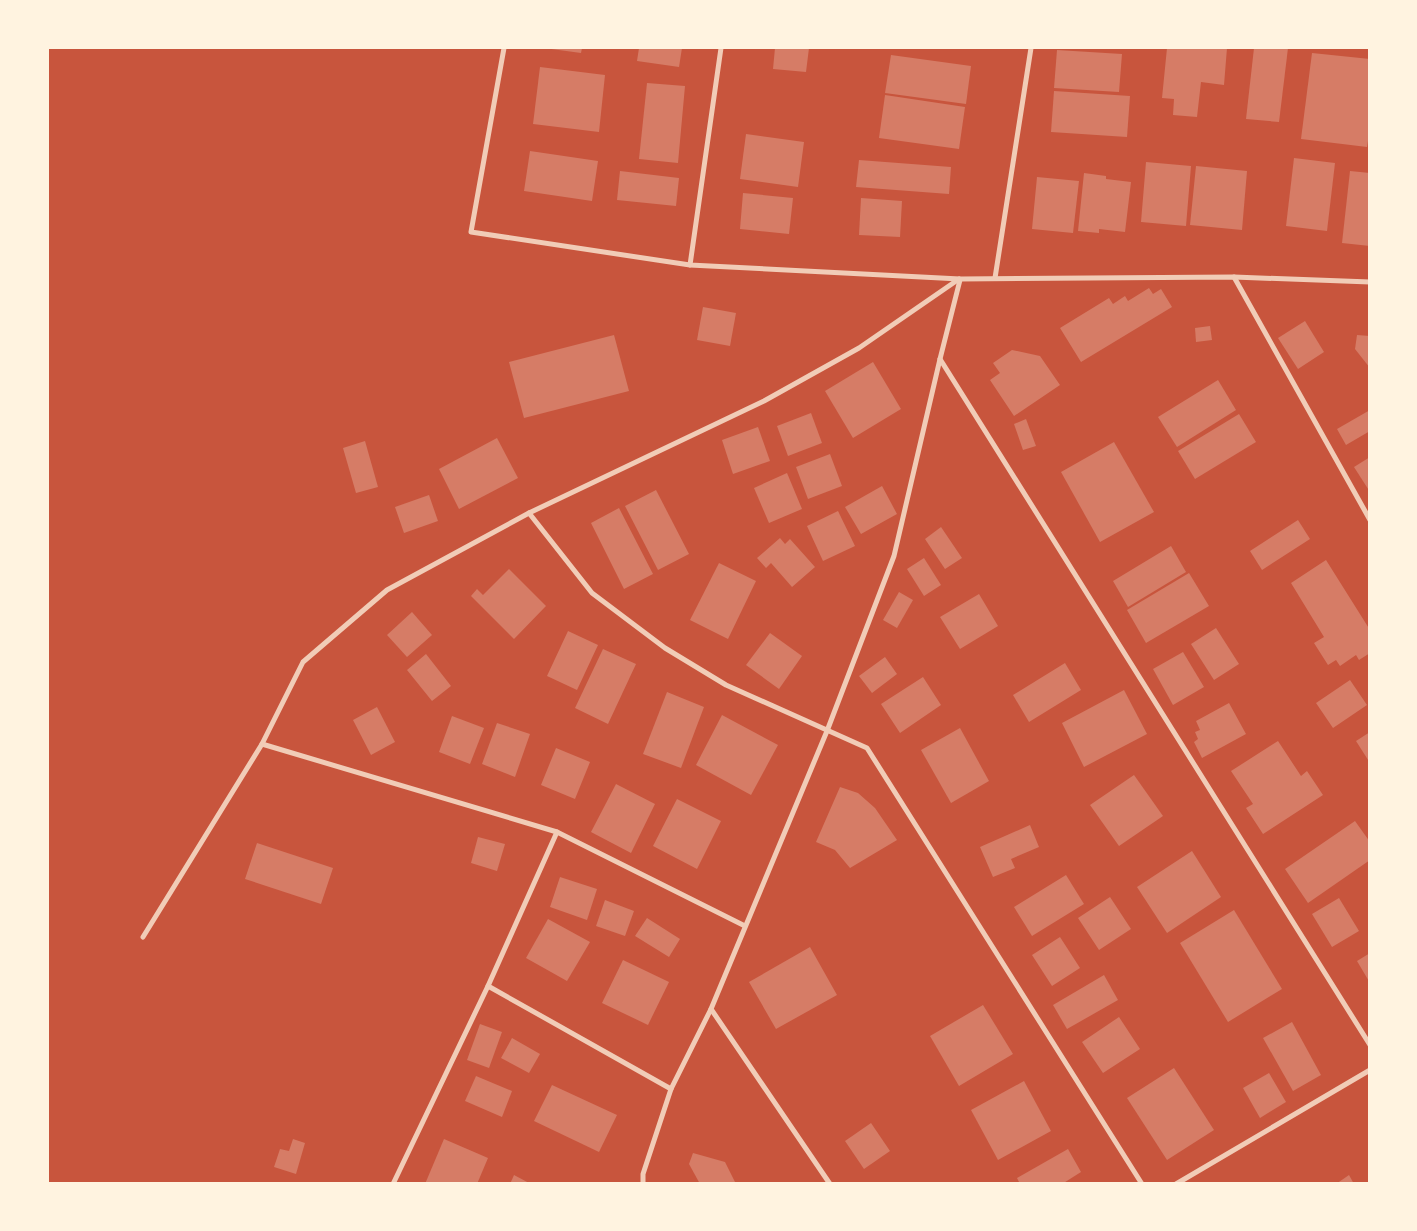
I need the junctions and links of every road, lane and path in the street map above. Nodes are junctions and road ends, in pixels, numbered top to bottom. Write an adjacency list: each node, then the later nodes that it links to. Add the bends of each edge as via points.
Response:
1 (504, 48): 4 (street, via 471,232)
2 (721, 48): 4 (street)
3 (1031, 48): 6 (street)
4 (690, 265): 7 (street)
5 (1234, 277): 6 (street); 8 (street); 11 (street)
6 (996, 278): 7 (street)
7 (960, 279): 9 (street); 10 (street, via 859,348 764,401)
8 (1370, 282)
9 (940, 359): 12 (street, via 894,556); 19 (street)
10 (530, 513): 12 (street, via 592,593 665,648 726,685); 13 (street, via 386,590 303,662)
11 (1370, 520)
12 (827, 731): 15 (street); 25 (street, via 867,748)
13 (262, 744): 14 (street); 16 (street)
14 (557, 832): 15 (street); 17 (street)
15 (745, 926): 18 (street)
16 (143, 936)
17 (488, 986): 21 (street); 22 (street)
18 (711, 1009): 21 (street); 24 (street)
19 (1370, 1044)
20 (1370, 1070): 26 (street)
21 (671, 1089): 23 (street, via 643,1174)
22 (393, 1184)
23 (643, 1184)
24 (830, 1184)
25 (1142, 1184)
26 (1176, 1184)

